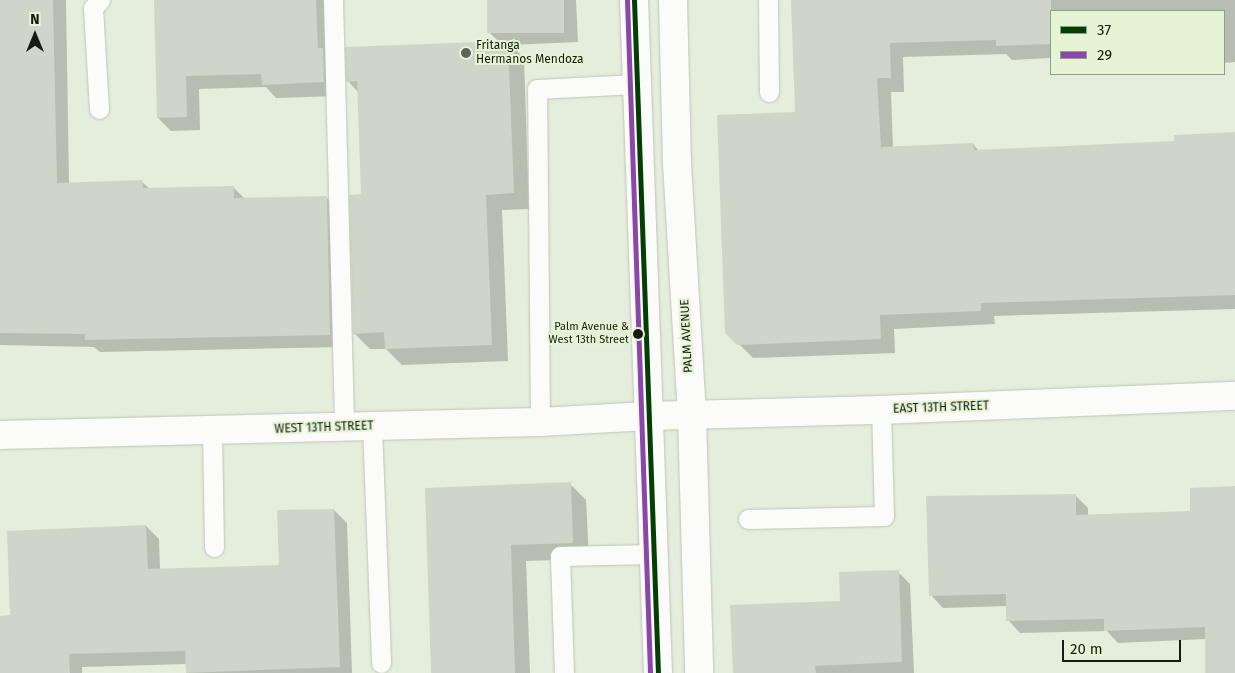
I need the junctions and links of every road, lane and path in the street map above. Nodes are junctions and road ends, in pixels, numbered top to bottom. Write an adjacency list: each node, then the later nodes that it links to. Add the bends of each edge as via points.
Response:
1 (100, 0): 8 (lane, via 93,8)
2 (333, 0): 15 (lane)
3 (634, 0): 6 (main road)
4 (674, 0): 11 (main road, PALM AVENUE, via 677,163)
5 (768, 0): 7 (lane)
6 (637, 84): 12 (main road); 13 (lane, via 537,88)
7 (769, 92)
8 (99, 109)
9 (1235, 396): 10 (main road, EAST 13TH STREET)
10 (881, 410): 11 (main road, EAST 13TH STREET); 18 (lane, via 884,516)
11 (692, 415): 12 (main road, EAST 13TH STREET); 24 (main road, PALM AVENUE)
12 (647, 416): 13 (main road, WEST 13TH STREET); 20 (main road)
13 (540, 422): 14 (main road, WEST 13TH STREET)
14 (372, 426): 15 (main road, WEST 13TH STREET); 21 (lane)
15 (344, 427): 16 (main road, WEST 13TH STREET)
16 (212, 431): 17 (main road, WEST 13TH STREET); 19 (lane)
17 (0, 436)
18 (748, 519)
19 (214, 547)
20 (652, 554): 22 (lane, via 560,556); 23 (main road)
21 (381, 663)
22 (564, 673)
23 (658, 673)
24 (699, 673)

